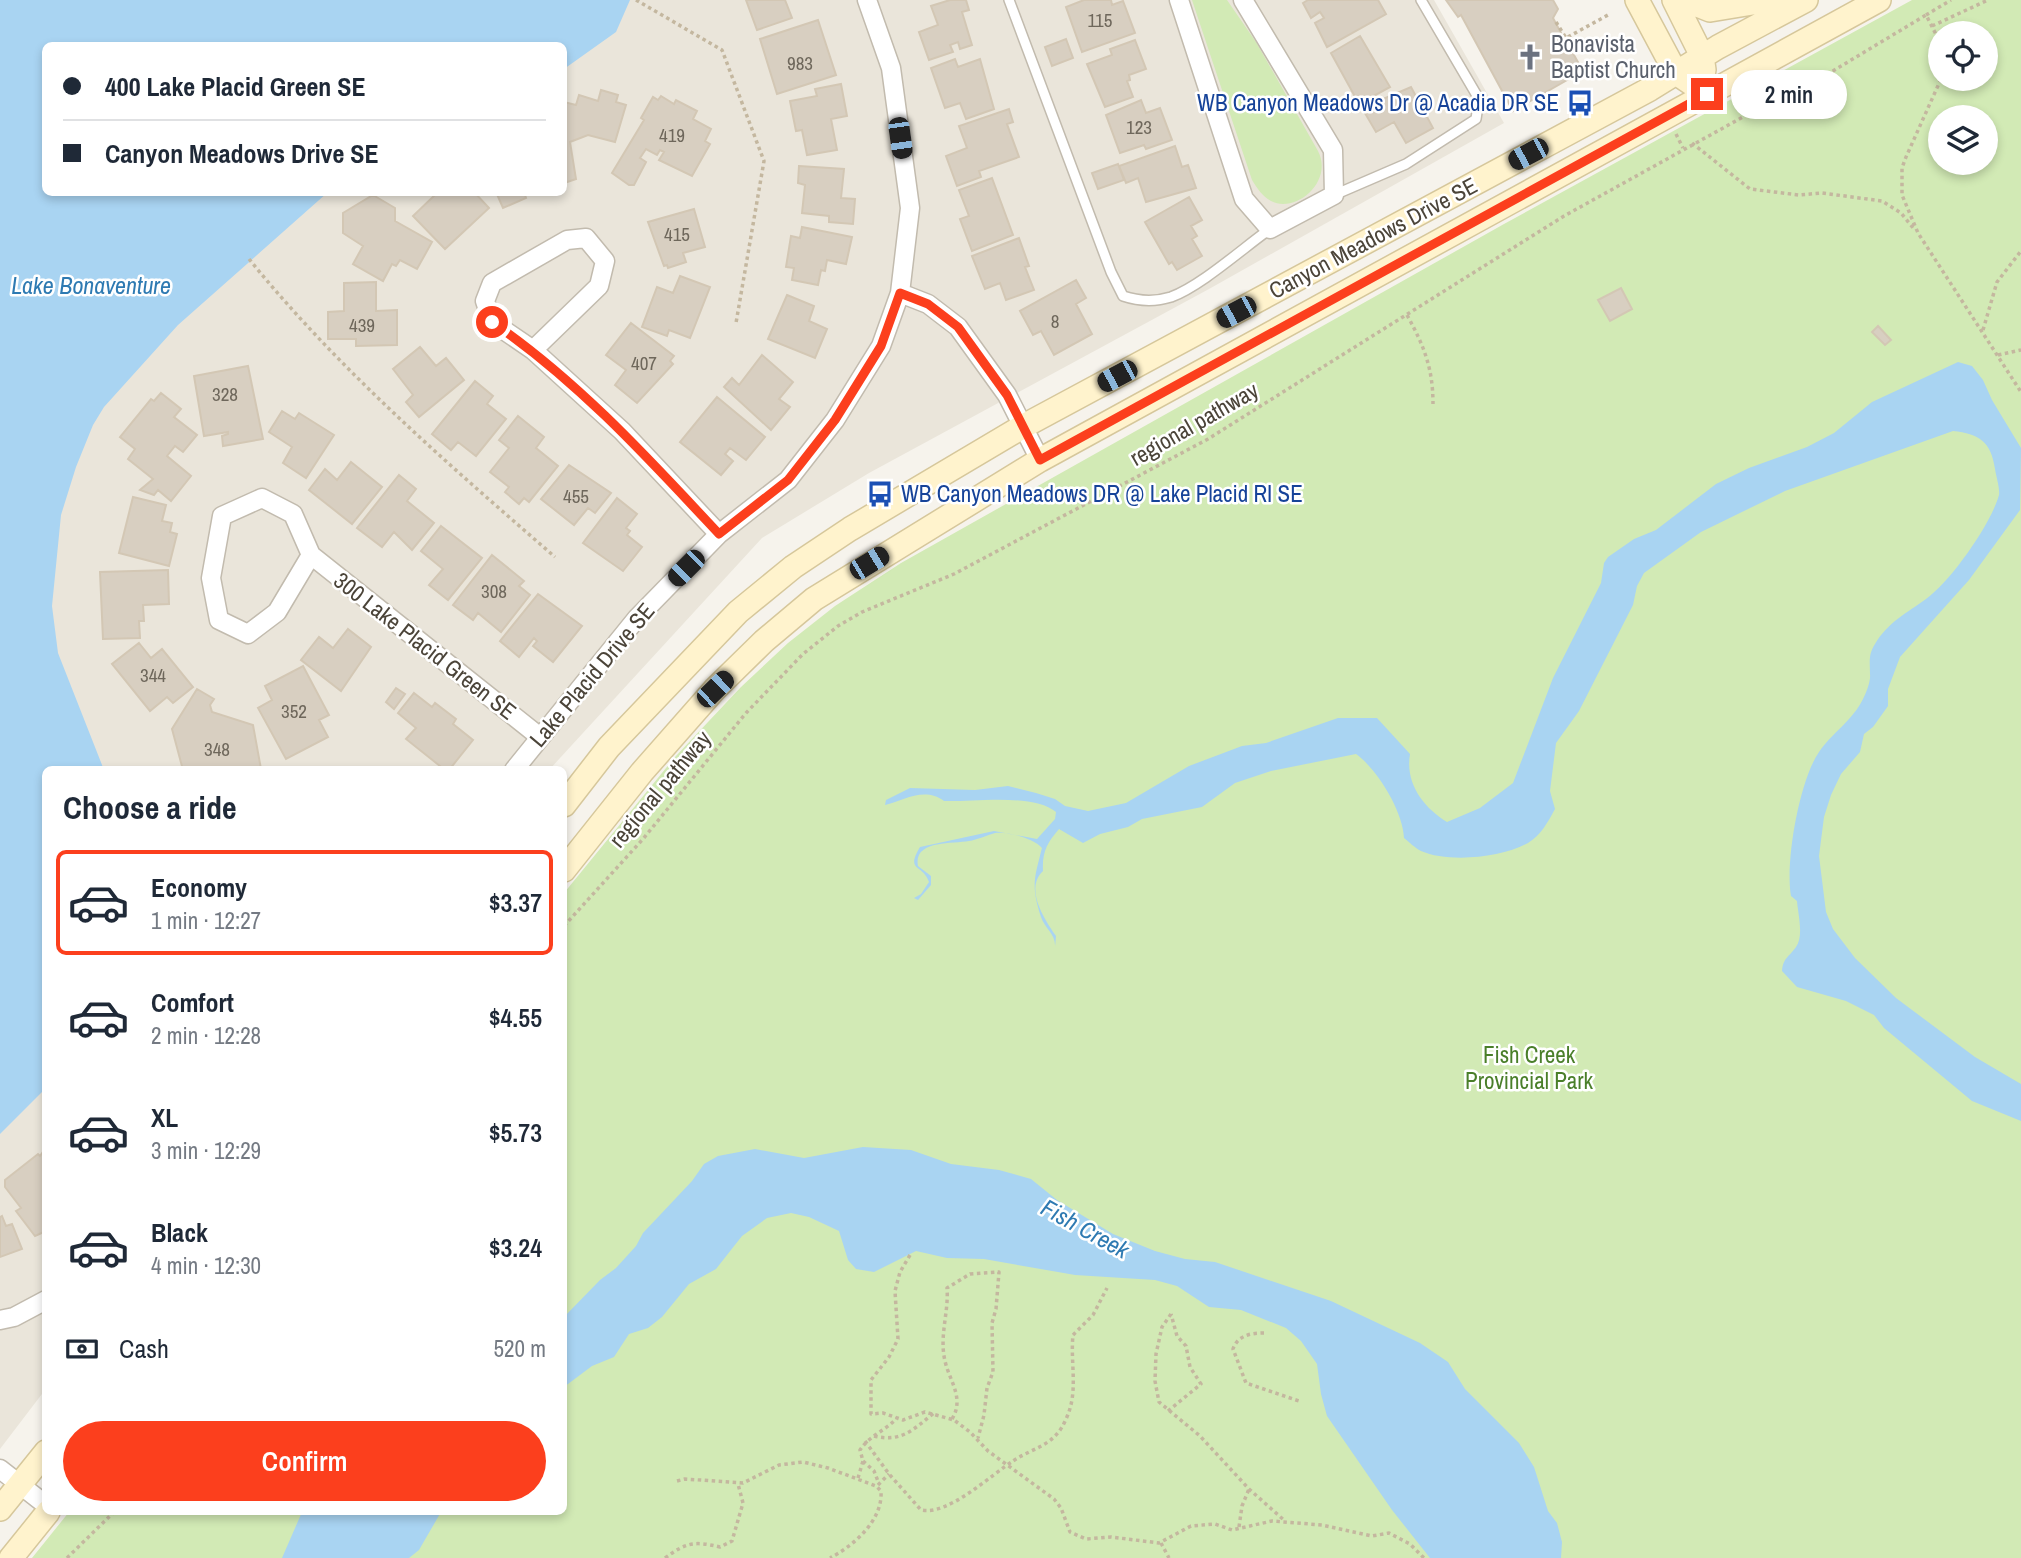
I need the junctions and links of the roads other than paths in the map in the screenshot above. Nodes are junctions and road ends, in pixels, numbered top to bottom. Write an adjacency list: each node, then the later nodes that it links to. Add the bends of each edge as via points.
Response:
1 (867, 0): 17 (street, Lake Placid Drive SE, via 891,68 910,208)
2 (1010, 0): 16 (lane, via 1123,296 1140,301 1170,297)
3 (1179, 0): 16 (street, via 1244,199)
4 (1243, 0): 15 (street, via 1332,150)
5 (1421, 0): 15 (lane, via 1479,99 1476,119 1406,164)
6 (1637, 0): 13 (main road)
7 (1674, 0): 12 (main road)
8 (1685, 0): 9 (main road, via 1710,10)
9 (1771, 0)
10 (1806, 0): 12 (main road, Canyon Meadows Drive SE)
11 (1879, 0): 14 (main road, Canyon Meadows Drive SE)
12 (1702, 56): 13 (main road, Canyon Meadows Drive SE); 14 (main road)
13 (1676, 73): 14 (main road); 19 (main road, Canyon Meadows Drive SE)
14 (1707, 94): 20 (main road, Canyon Meadows Drive SE)
15 (1334, 195): 16 (street)
16 (1270, 229)
17 (900, 293): 19 (street, via 928,304 958,327 1007,395); 21 (street, Lake Placid Drive SE, via 881,346 835,420 788,480)
18 (533, 350): 18 (street, via 599,286 604,261 586,238 567,240 492,282 485,301 492,322); 21 (street, via 622,431)
19 (1022, 427): 20 (street); 25 (main road, Canyon Meadows Drive SE, via 849,529 738,612 609,747)
20 (1040, 460): 26 (main road, Canyon Meadows Drive SE, via 814,599 764,641 669,741)
21 (719, 534): 23 (street, Lake Placid Drive SE, via 637,618)
22 (311, 555): 22 (street, 300 Lake Placid Green SE, via 293,514 262,498 222,516 211,578 219,620 248,634 277,612); 23 (street, 300 Lake Placid Green SE)
23 (540, 737): 24 (street, Lake Placid Drive SE)
24 (517, 766)
25 (567, 801)
26 (567, 866)
27 (42, 1302): 28 (street)
28 (0, 1320)
29 (42, 1457): 31 (main road)
30 (0, 1469): 31 (street)
31 (19, 1485): 32 (street); 33 (main road)
32 (42, 1502)
33 (0, 1509)
34 (46, 1515): 35 (main road)
35 (11, 1558)

